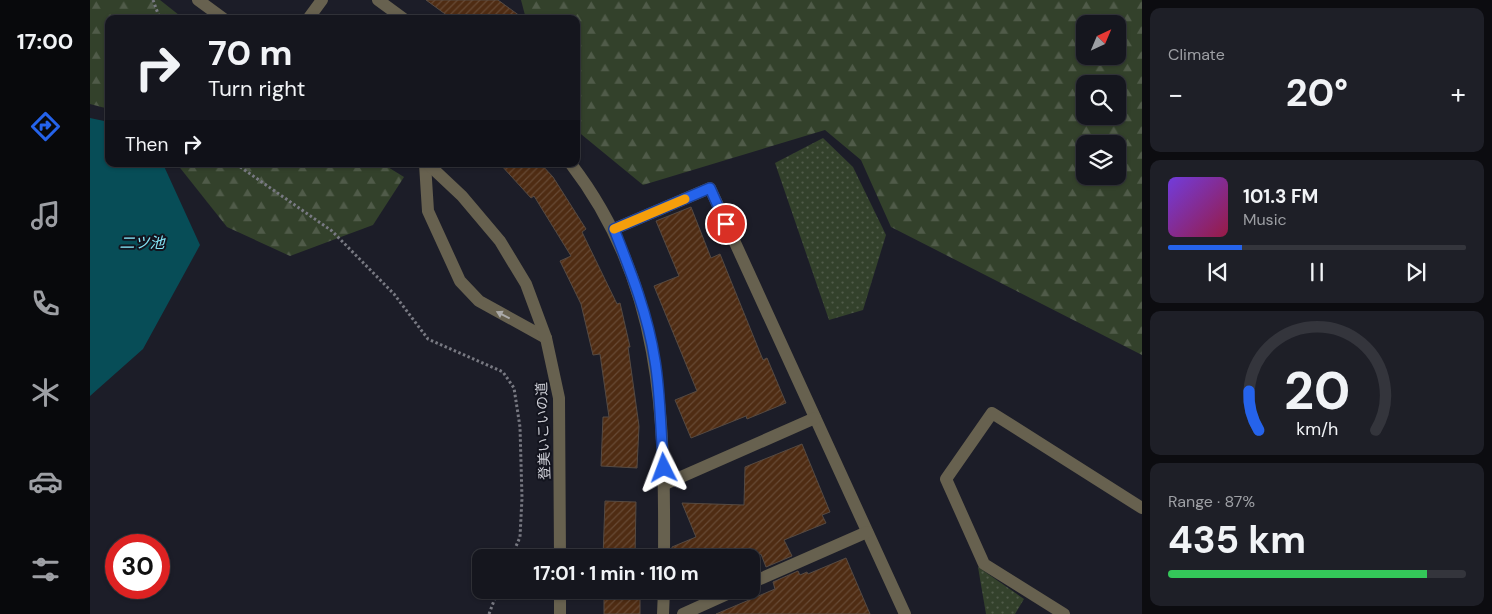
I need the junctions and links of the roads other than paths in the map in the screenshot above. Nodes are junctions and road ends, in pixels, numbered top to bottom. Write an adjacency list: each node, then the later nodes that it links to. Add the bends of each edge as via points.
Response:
1 (198, 0): 4 (street)
2 (322, 0): 5 (street)
3 (378, 0): 6 (street)
4 (219, 15)
5 (311, 15)
6 (399, 15)
7 (426, 167): 11 (street, one-way to 7, via 479,301 460,281 428,211)
8 (429, 167): 11 (street, 登美いこいの道, via 462,196 500,241 526,284)
9 (573, 167): 10 (street)
10 (614, 229): 12 (street, via 710,188); 13 (street, via 642,304 655,360)
11 (546, 338): 16 (street, 登美いこいの道, via 559,398)
12 (815, 418): 13 (street); 15 (street)
13 (665, 484): 17 (street)
14 (1142, 508): 26 (street, via 992,413 946,479 984,564)
15 (867, 532): 18 (street); 25 (street)
16 (560, 549)
17 (664, 549)
18 (760, 579)
19 (560, 599): 22 (street)
20 (664, 599): 23 (street)
21 (716, 599): 24 (street)
22 (560, 614)
23 (663, 614)
24 (683, 614)
25 (904, 614)
26 (1064, 614)

